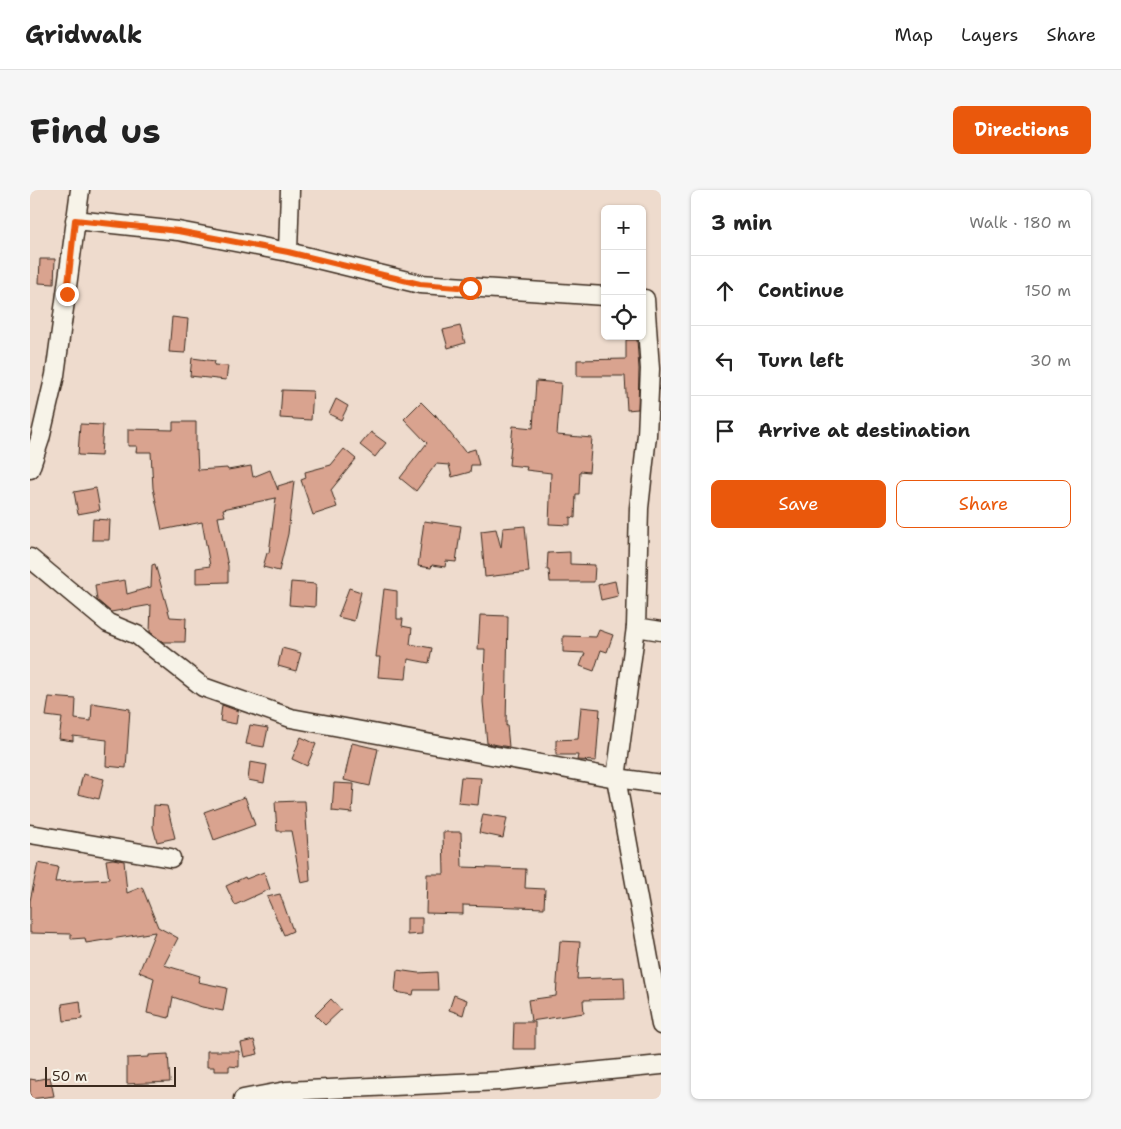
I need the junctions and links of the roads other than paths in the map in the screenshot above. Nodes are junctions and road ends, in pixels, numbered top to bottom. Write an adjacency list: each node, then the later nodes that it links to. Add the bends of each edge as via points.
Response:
1 (80, 190): 3 (street)
2 (290, 190): 4 (street)
3 (75, 220): 4 (street, via 178,231); 7 (street, via 55,375)
4 (288, 252): 5 (street, via 420,284)
5 (601, 296)
6 (650, 297): 9 (street, via 650,369 639,508)
7 (30, 469)
8 (30, 558): 11 (street, via 108,623 137,636 203,687 291,718)
9 (636, 627): 10 (street); 11 (street)
10 (661, 631)
11 (616, 778): 12 (street); 15 (street)
12 (661, 784)
13 (30, 834): 14 (street)
14 (171, 858)
15 (661, 1025)
16 (661, 1065): 17 (street, via 500,1080 286,1091)
17 (242, 1099)

